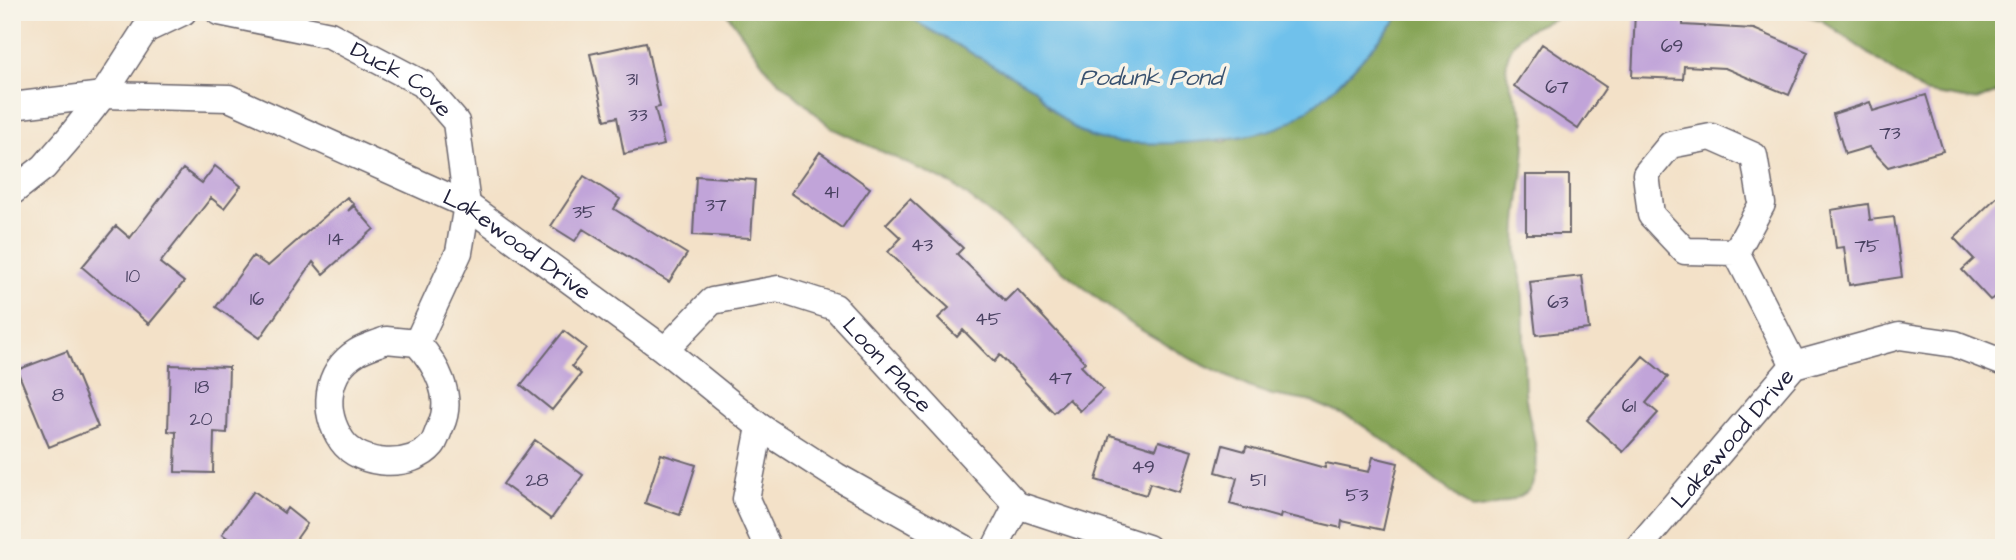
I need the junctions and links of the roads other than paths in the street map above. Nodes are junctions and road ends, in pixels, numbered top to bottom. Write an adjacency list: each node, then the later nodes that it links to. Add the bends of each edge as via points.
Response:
1 (183, 12): 3 (street, via 145,30)
2 (219, 12): 6 (street, Duck Cove, via 330,35 423,84 456,122)
3 (103, 95): 4 (street, Lakewood Drive); 5 (street, via 44,167); 6 (street, Lakewood Drive, via 229,98)
4 (12, 106)
5 (12, 192)
6 (467, 205): 8 (street, Duck Cove, via 459,252); 9 (street, Lakewood Drive)
7 (1736, 252): 7 (street, via 1762,204 1754,156 1711,137 1670,145 1646,174 1651,215 1685,251); 11 (street)
8 (417, 343): 8 (street, via 386,340 356,352 336,372 328,398 331,419 342,443 363,458 387,462 413,459 432,444 443,419 444,391 435,362)
9 (665, 350): 12 (street, Lakewood Drive); 13 (street, Loon Place, via 712,301 778,289 835,307)
10 (2004, 363): 11 (street, Lakewood Drive, via 1955,344 1899,336)
11 (1794, 365): 18 (street, Lakewood Drive)
12 (760, 427): 14 (street, via 746,499); 15 (street, Lakewood Drive)
13 (1017, 505): 16 (street); 17 (street, Loon Place)
14 (768, 548)
15 (964, 548)
16 (995, 548)
17 (1148, 548)
18 (1638, 548)

